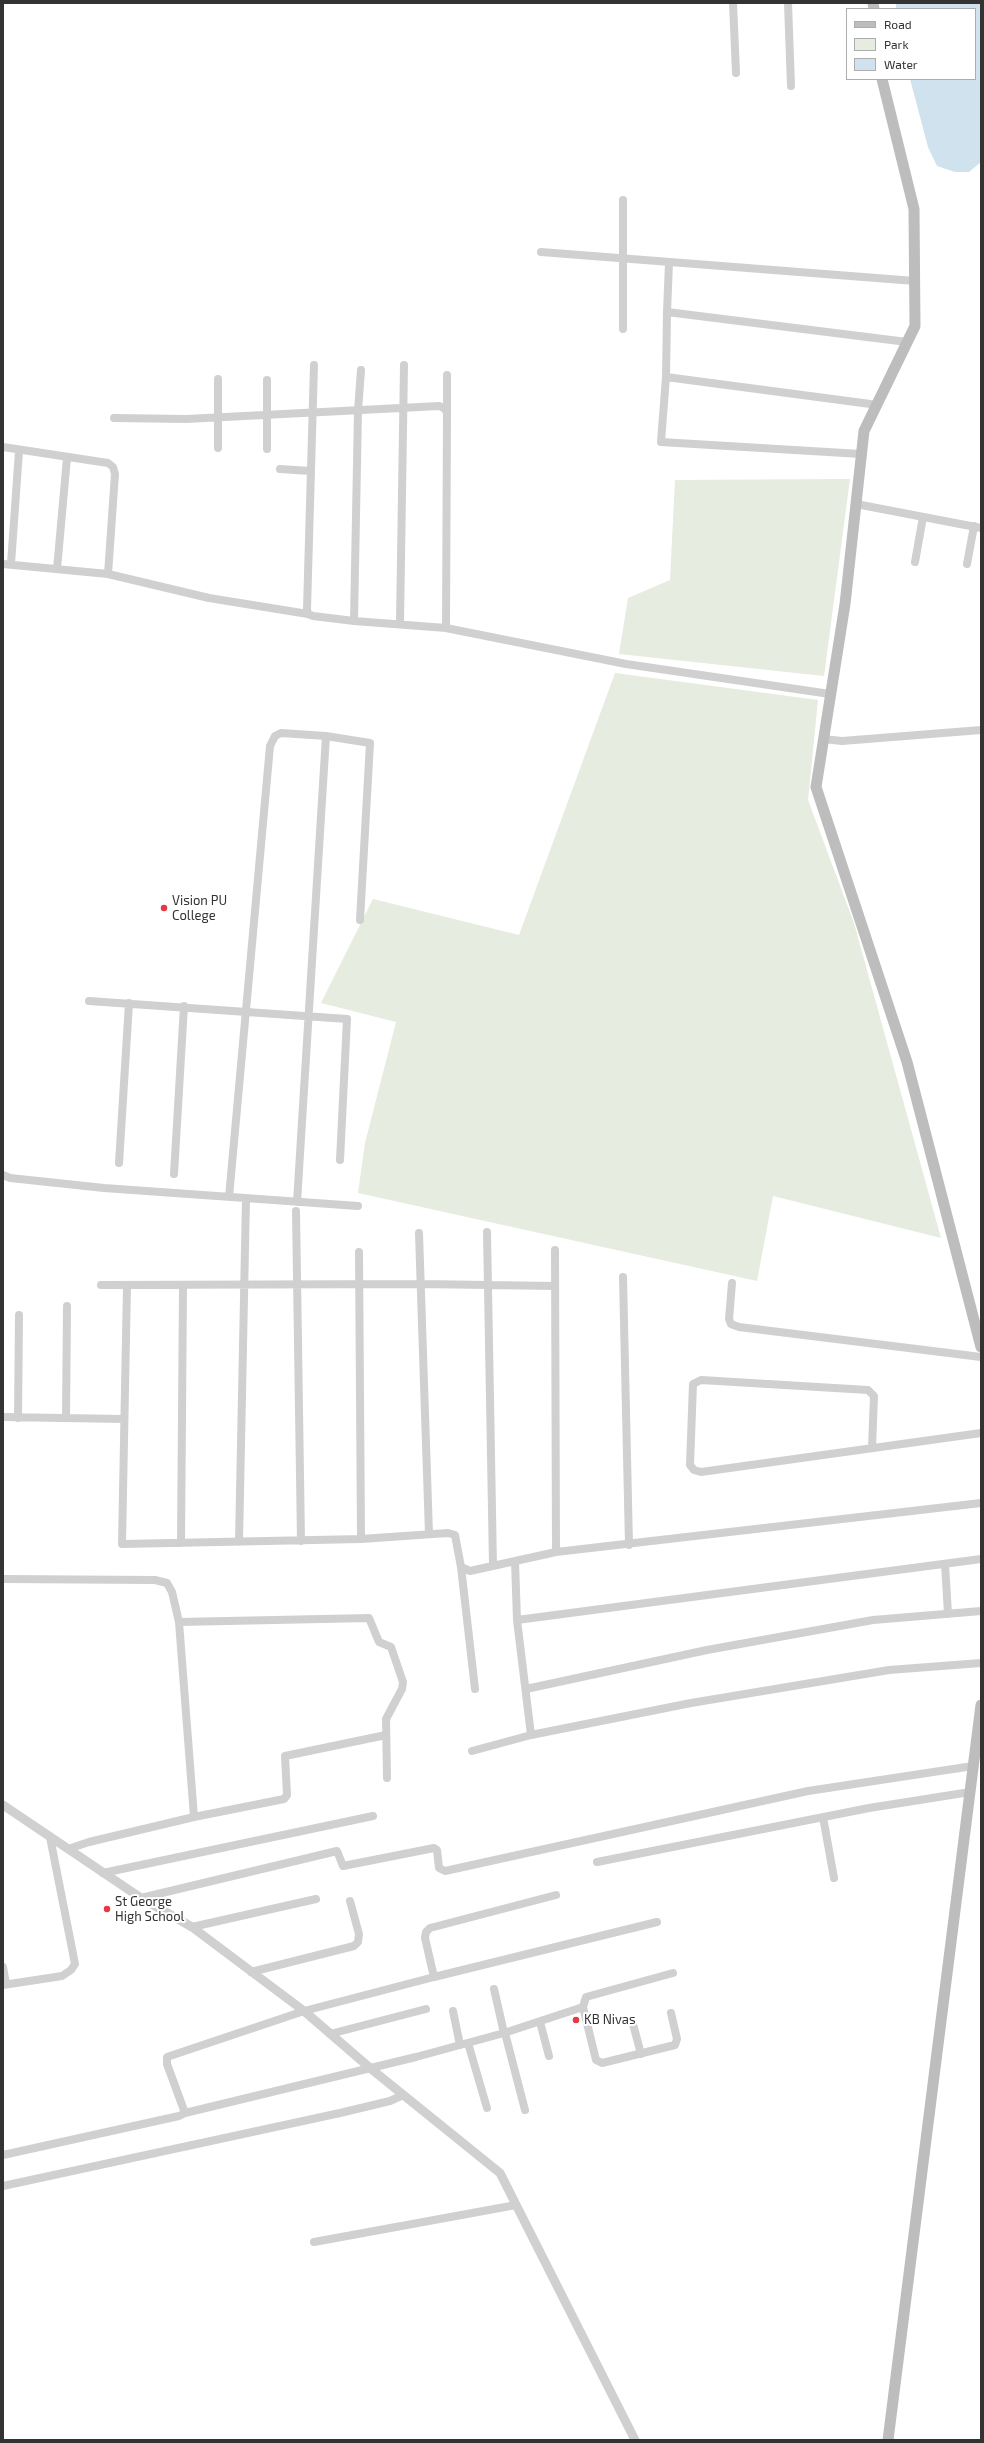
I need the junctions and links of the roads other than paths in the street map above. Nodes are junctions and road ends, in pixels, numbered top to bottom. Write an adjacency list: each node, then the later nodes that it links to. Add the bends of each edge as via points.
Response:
1 (733, 3): 3 (street)
2 (788, 3): 5 (street)
3 (736, 73)
4 (882, 80): 10 (main road, via 914,209)
5 (791, 86)
6 (623, 200): 8 (street)
7 (541, 252): 8 (street)
8 (622, 259): 9 (street); 12 (street)
9 (669, 262): 10 (street); 11 (street)
10 (915, 281): 13 (main road, via 915,326)
11 (667, 312): 13 (street); 18 (street)
12 (623, 329)
13 (907, 342): 21 (main road)
14 (314, 365): 24 (street)
15 (404, 366): 22 (street)
16 (361, 370): 23 (street)
17 (447, 375): 25 (street)
18 (666, 377): 21 (street); 33 (street, via 660,440 663,444)
19 (218, 379): 27 (street)
20 (267, 380): 26 (street)
21 (878, 405): 33 (main road, via 864,431)
22 (405, 409): 23 (street); 25 (street, via 439,406); 47 (street)
23 (358, 411): 24 (street); 46 (street)
24 (311, 412): 26 (street); 36 (street)
25 (447, 412): 48 (street)
26 (267, 415): 27 (street); 31 (street)
27 (218, 417): 28 (street); 30 (street)
28 (114, 418)
29 (3, 447): 32 (street)
30 (218, 448)
31 (267, 449)
32 (19, 451): 34 (street); 41 (street)
33 (861, 454): 37 (main road)
34 (67, 458): 43 (street); 44 (street, via 108,463 113,467 115,474)
35 (280, 469): 36 (street)
36 (310, 471): 45 (street)
37 (856, 504): 38 (street); 49 (main road)
38 (923, 517): 39 (street); 40 (street)
39 (977, 527): 42 (street)
40 (915, 562)
41 (7, 564): 43 (street)
42 (967, 564)
43 (56, 569): 44 (street)
44 (108, 574): 45 (street, via 209,598)
45 (308, 614): 46 (street)
46 (354, 621): 47 (street)
47 (400, 623): 48 (street)
48 (446, 628): 49 (street, via 626,664)
49 (830, 694): 52 (main road)
50 (981, 730): 52 (street, via 842,741)
51 (326, 736): 53 (street, via 370,743); 57 (street, via 281,733 275,736 270,746); 58 (street)
52 (823, 740): 85 (main road, via 816,787 906,1062)
53 (360, 920)
54 (90, 1001): 55 (street)
55 (130, 1003): 56 (street); 60 (street)
56 (184, 1006): 57 (street); 61 (street)
57 (247, 1013): 58 (street); 63 (street)
58 (308, 1017): 59 (street, via 347,1019); 65 (street)
59 (340, 1160)
60 (119, 1163)
61 (174, 1174)
62 (3, 1175): 63 (street, via 10,1178 104,1188)
63 (230, 1197): 64 (street)
64 (246, 1199): 65 (street); 77 (street)
65 (297, 1202): 66 (street)
66 (358, 1206)
67 (296, 1211): 78 (street)
68 (487, 1232): 79 (street)
69 (420, 1233): 75 (street)
70 (555, 1250): 82 (street)
71 (359, 1252): 74 (street)
72 (623, 1278): 99 (street)
73 (732, 1283): 86 (street, via 729,1319 731,1324 739,1327)
74 (360, 1284): 75 (street); 78 (street); 95 (street)
75 (421, 1284): 79 (street); 94 (street)
76 (100, 1285): 80 (street)
77 (244, 1285): 78 (street); 81 (street); 97 (street)
78 (295, 1285): 96 (street)
79 (488, 1285): 82 (street); 104 (street)
80 (127, 1286): 81 (street); 90 (street)
81 (183, 1286): 98 (street)
82 (555, 1286): 100 (street)
83 (67, 1306): 89 (street)
84 (19, 1315): 88 (street)
85 (981, 1347)
86 (981, 1357)
87 (3, 1417): 88 (street)
88 (18, 1418): 89 (street)
89 (66, 1418): 90 (street)
90 (124, 1419): 98 (street, via 122,1544)
91 (981, 1433): 92 (street)
92 (872, 1448): 92 (street, via 874,1396 868,1390 701,1380 693,1384 690,1465 694,1470 701,1472)
93 (981, 1503): 99 (street)
94 (429, 1534): 95 (street); 105 (street, via 454,1535)
95 (361, 1540): 96 (street)
96 (301, 1541): 97 (street)
97 (239, 1542): 98 (street)
98 (181, 1543)
99 (628, 1545): 100 (street)
100 (556, 1552): 102 (street)
101 (981, 1559): 103 (street)
102 (515, 1561): 104 (street); 109 (street)
103 (945, 1564): 108 (street); 109 (street)
104 (493, 1566): 105 (street, via 470,1572)
105 (461, 1567): 112 (street)
106 (3, 1579): 110 (street, via 155,1580 167,1583 172,1592)
107 (981, 1611): 108 (street)
108 (948, 1614): 113 (street, via 858,1623 707,1650)
109 (517, 1620): 113 (street)
110 (179, 1622): 115 (street, via 368,1618 379,1642 392,1647 403,1682 402,1689 387,1716); 123 (street)
111 (981, 1663): 116 (street, via 889,1670 691,1703)
112 (475, 1689)
113 (526, 1689): 116 (street)
114 (981, 1705): 118 (main road)
115 (386, 1735): 119 (street); 123 (street, via 285,1756 287,1795 284,1800)
116 (532, 1736): 117 (street)
117 (472, 1751)
118 (973, 1766): 120 (main road); 131 (street, via 808,1790 445,1871 439,1868 437,1850 434,1848 343,1866 337,1851)
119 (387, 1778)
120 (970, 1792): 124 (street); 164 (main road)
121 (3, 1805): 125 (street)
122 (373, 1816): 128 (street)
123 (194, 1817): 126 (street)
124 (823, 1817): 127 (street); 129 (street)
125 (50, 1837): 126 (street); 140 (street, via 75,1964 72,1970 62,1976)
126 (68, 1849): 128 (street)
127 (597, 1862)
128 (103, 1872): 131 (street)
129 (834, 1878)
130 (556, 1895): 139 (street, via 430,1928 425,1938)
131 (141, 1898): 135 (street)
132 (316, 1899): 135 (street)
133 (350, 1901): 137 (street, via 359,1934 358,1942 354,1946)
134 (656, 1922): 139 (street)
135 (192, 1927): 137 (street)
136 (3, 1967): 140 (street)
137 (251, 1972): 145 (street)
138 (673, 1973): 142 (street, via 586,1997)
139 (434, 1977): 145 (street)
140 (4, 1985)
141 (494, 1989): 149 (street)
142 (583, 2007): 147 (street); 152 (street, via 596,2060 602,2063)
143 (426, 2009): 150 (street)
144 (453, 2010): 151 (street)
145 (304, 2011): 150 (street); 158 (street, via 167,2057 167,2064)
146 (672, 2013): 152 (street, via 677,2039 674,2045)
147 (540, 2022): 149 (street); 153 (street)
148 (633, 2024): 152 (street)
149 (504, 2033): 151 (street); 157 (street)
150 (330, 2034): 154 (street)
151 (464, 2044): 154 (street); 156 (street)
152 (641, 2054)
153 (549, 2056)
154 (370, 2068): 155 (street); 158 (street)
155 (404, 2095): 160 (street, via 340,2113); 161 (street, via 500,2173)
156 (487, 2108)
157 (525, 2110)
158 (185, 2113): 159 (street)
159 (3, 2155)
160 (3, 2186)
161 (516, 2205): 162 (street); 163 (street)
162 (314, 2242)
163 (635, 2440)
164 (888, 2440)

